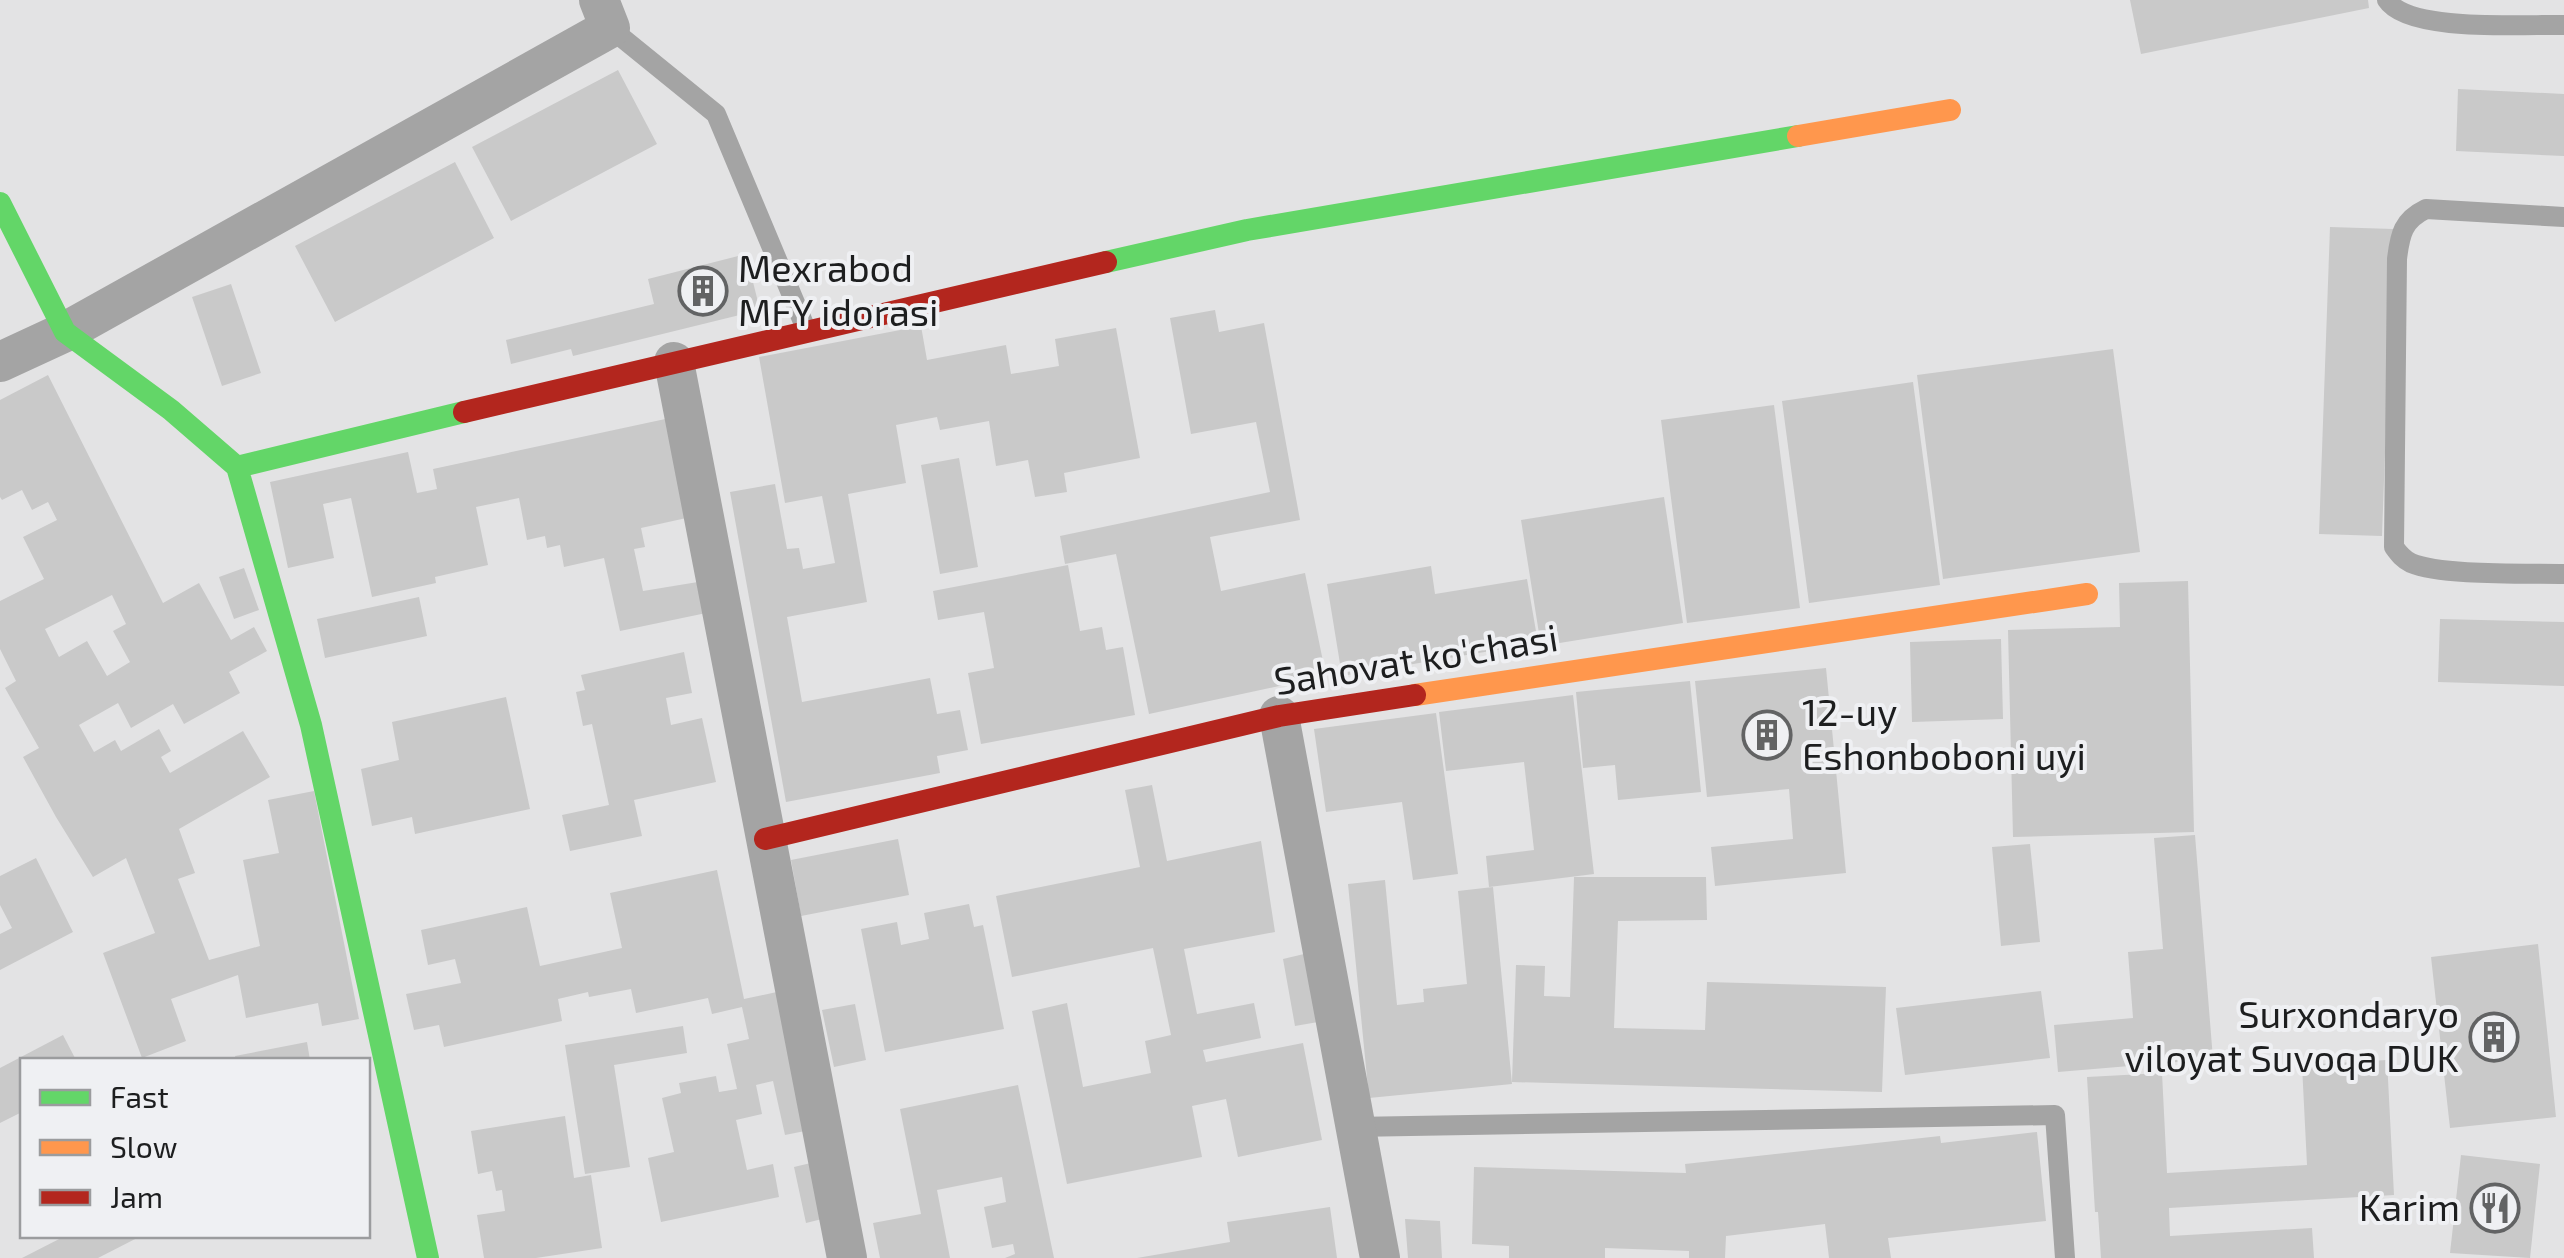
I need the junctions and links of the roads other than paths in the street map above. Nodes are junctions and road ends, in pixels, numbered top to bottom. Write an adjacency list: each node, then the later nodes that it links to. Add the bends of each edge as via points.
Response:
1 (2387, 0): 3 (lane, via 2425,22)
2 (605, 14): 7 (lane, via 716,114); 8 (street)
3 (2564, 25)
4 (1950, 110): 7 (street, via 1247,230)
5 (0, 203): 8 (street)
6 (2564, 217): 12 (lane, via 2426,208 2400,232 2394,547 2415,565 2438,569)
7 (806, 330): 10 (street)
8 (65, 332): 9 (street); 11 (street)
9 (0, 362)
10 (674, 362): 11 (street); 15 (street)
11 (237, 468): 17 (street, via 311,724)
12 (2564, 574)
13 (2087, 594): 14 (street, Sahovat ko'chasi)
14 (1279, 716): 15 (street, Sahovat ko'chasi); 16 (street)
15 (765, 839): 18 (street)
16 (1353, 1127): 19 (street); 20 (lane, via 2055,1115)
17 (428, 1258)
18 (847, 1258)
19 (1380, 1258)
20 (2065, 1258)

